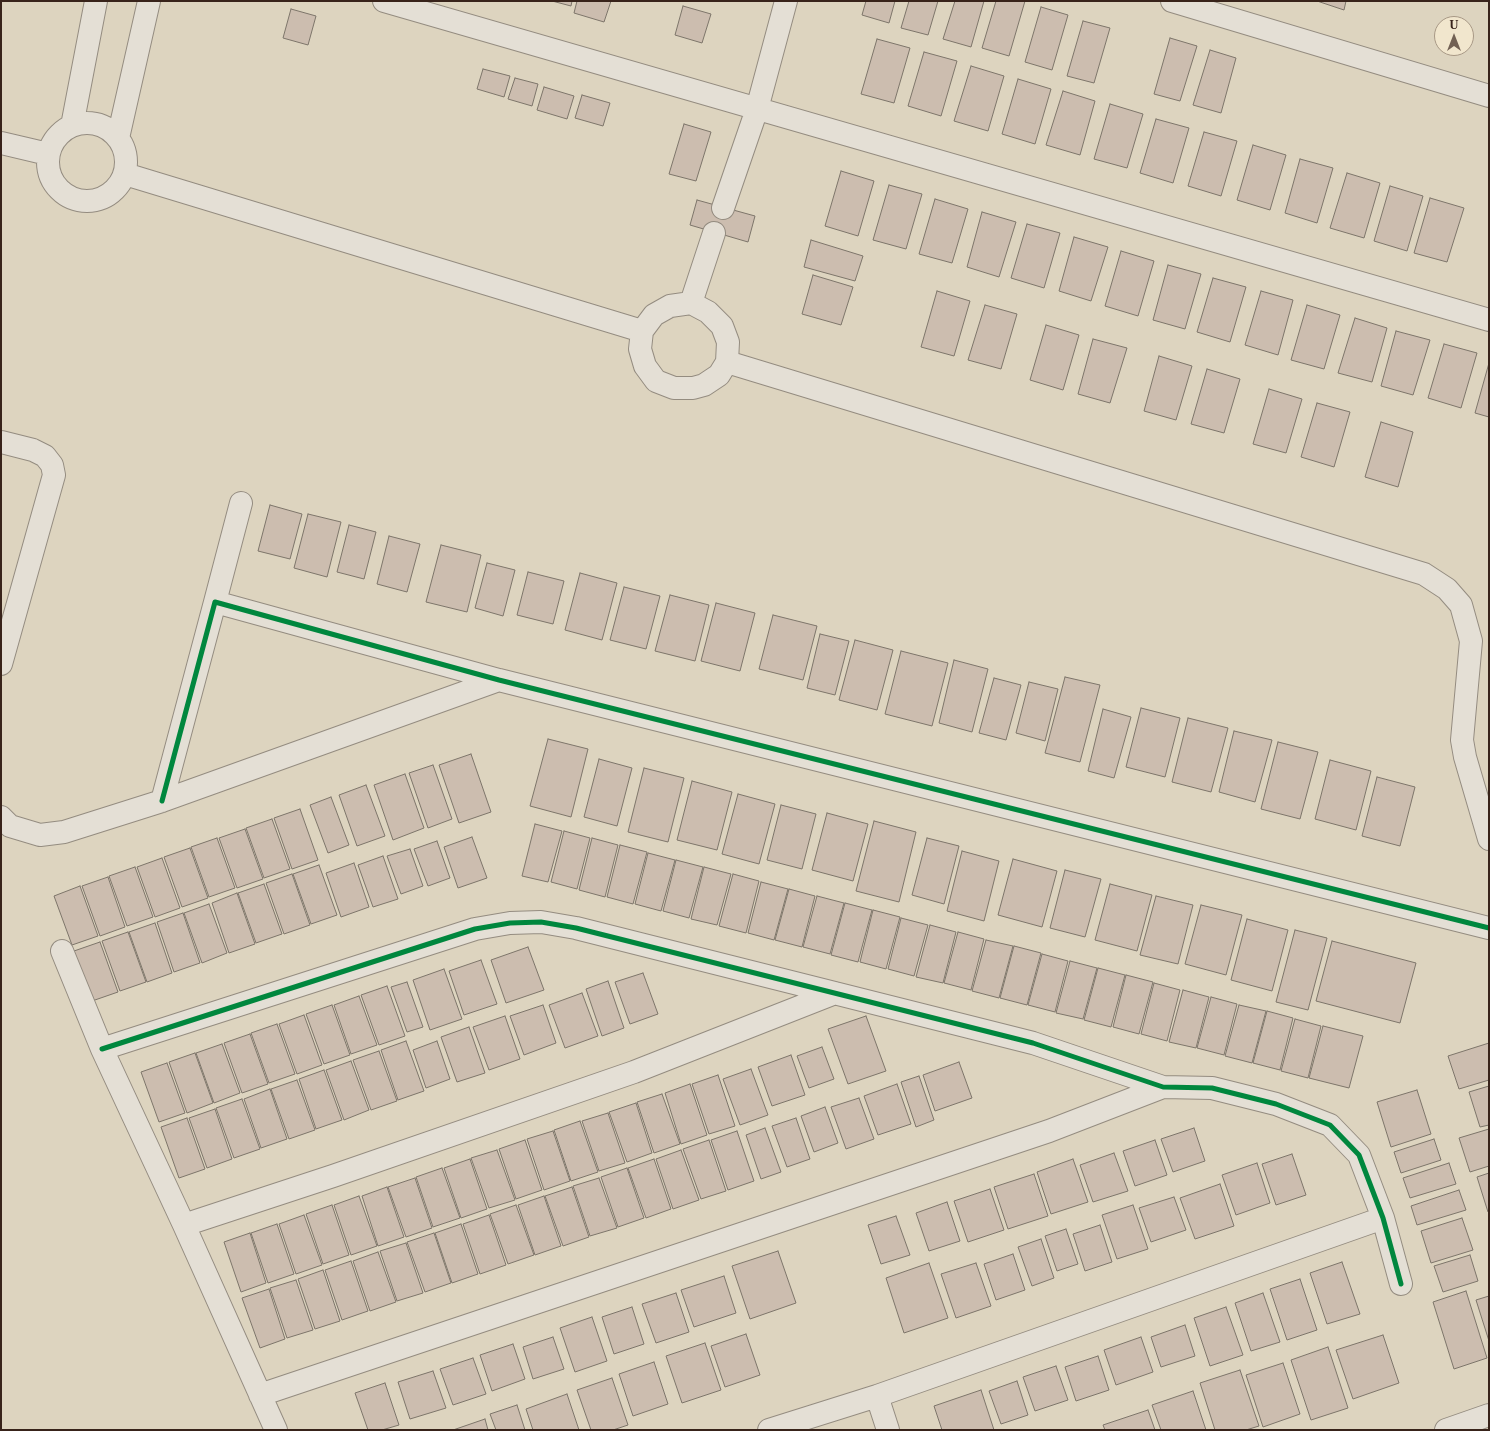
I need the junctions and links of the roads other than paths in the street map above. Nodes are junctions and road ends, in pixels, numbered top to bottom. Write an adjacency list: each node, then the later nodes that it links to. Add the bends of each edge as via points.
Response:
1 (96, 1): 8 (street)
2 (149, 1): 9 (street)
3 (384, 1): 7 (street)
4 (786, 1): 7 (street)
5 (1172, 1): 6 (street)
6 (1489, 96)
7 (757, 109): 13 (street); 16 (street)
8 (72, 126): 9 (street, via 84,123 97,124 109,129); 11 (street, via 61,133)
9 (118, 138): 12 (street, via 127,161)
10 (1, 143): 11 (street)
11 (48, 154): 12 (street, via 48,168 52,180 60,191 84,202 110,195)
12 (126, 174): 17 (street)
13 (723, 208)
14 (714, 233): 15 (street)
15 (691, 303): 17 (street, via 670,306 654,315); 18 (street, via 708,312 722,326 728,342)
16 (1489, 320)
17 (642, 331): 18 (street, via 640,349 644,366 656,381 674,388 704,385 719,374)
18 (727, 362): 26 (street, via 1424,574 1447,589 1461,605 1471,641 1462,740)
19 (1, 442): 22 (street, via 33,450 45,456 52,465 54,475)
20 (241, 503): 21 (street)
21 (215, 602): 23 (street); 24 (street)
22 (1, 664)
23 (499, 680): 24 (street); 27 (street)
24 (162, 801): 25 (street, via 64,832 40,835 10,826)
25 (1, 817)
26 (1489, 839)
27 (1489, 928)
28 (62, 951): 30 (street)
29 (835, 994): 30 (street, via 576,928 540,922 510,923 474,929); 31 (street, via 1033,1043); 33 (street, via 634,1072)
30 (102, 1049): 33 (street)
31 (1163, 1087): 32 (street, via 1212,1088 1276,1104 1330,1125 1359,1155); 35 (street, via 1049,1131)
32 (1383, 1218): 34 (street); 36 (street)
33 (184, 1225): 35 (street)
34 (1401, 1284)
35 (260, 1395): 38 (street)
36 (877, 1396): 39 (street); 40 (street)
37 (1489, 1414): 41 (street)
38 (276, 1430)
39 (769, 1430)
40 (888, 1430)
41 (1446, 1430)

